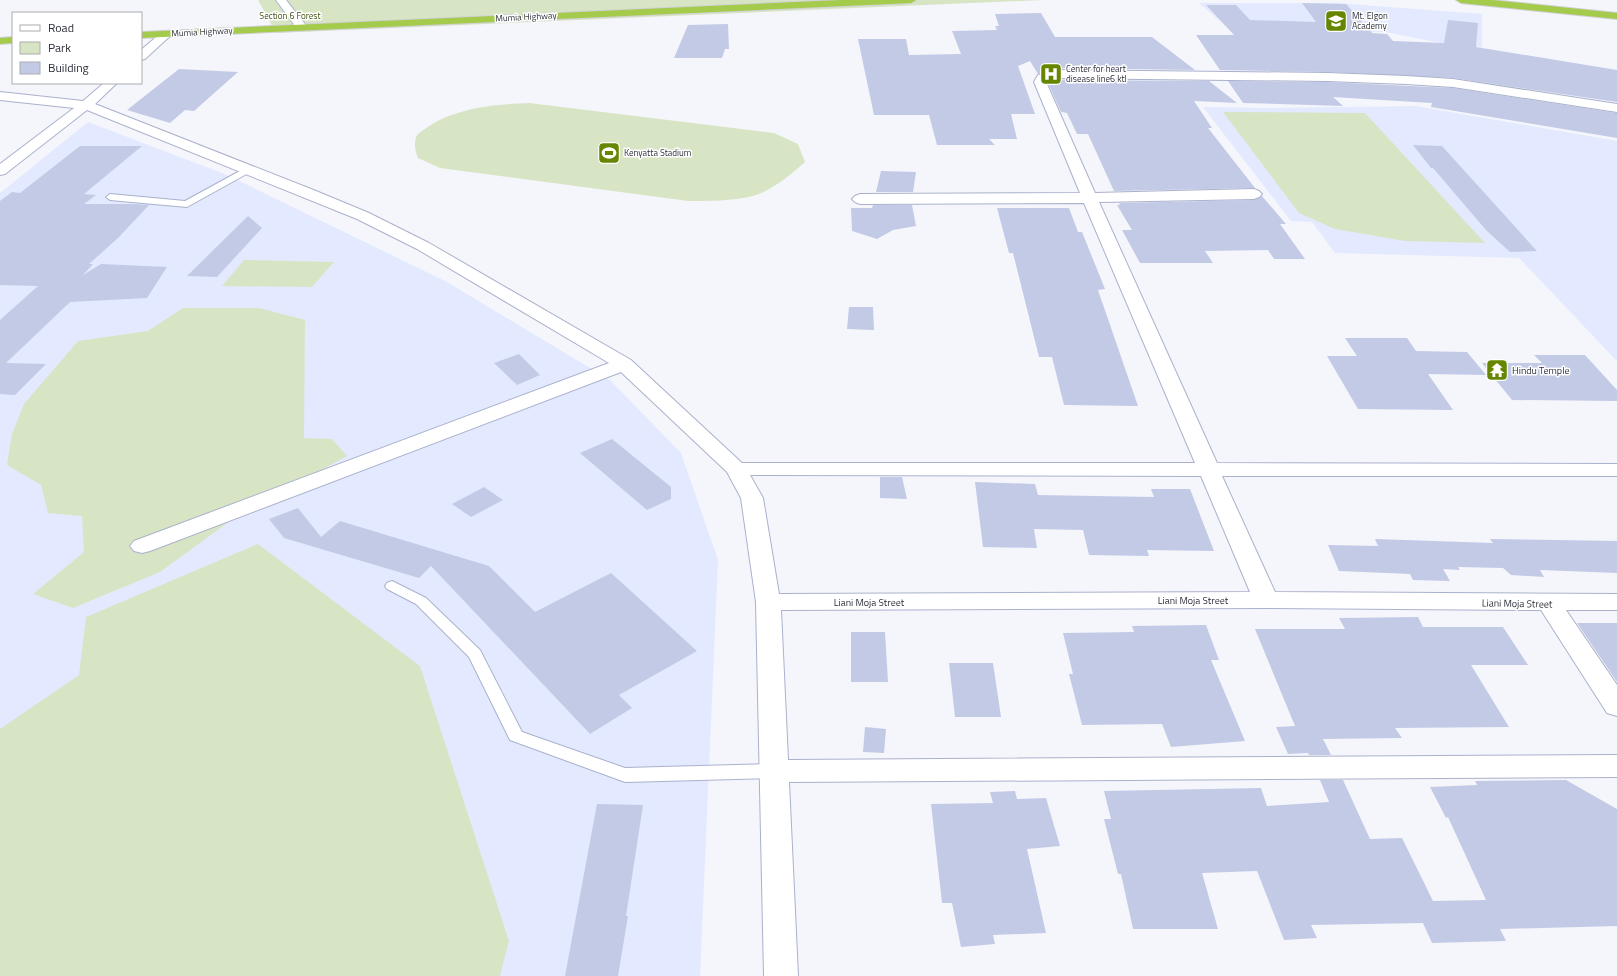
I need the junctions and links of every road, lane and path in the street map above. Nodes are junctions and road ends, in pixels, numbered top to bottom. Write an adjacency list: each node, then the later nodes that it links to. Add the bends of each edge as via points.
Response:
1 (281, 0): 5 (street)
2 (911, 0): 5 (highway, Mumia Highway)
3 (1461, 0): 4 (highway)
4 (1617, 16)
5 (302, 28): 6 (highway, Mumia Highway)
6 (166, 34): 7 (highway, Mumia Highway); 10 (street)
7 (142, 35)
8 (12, 40): 9 (highway)
9 (0, 41)
10 (142, 55)
11 (110, 84): 13 (street)
12 (0, 96): 13 (street)
13 (86, 105): 15 (street); 16 (street)
14 (1617, 108): 19 (street, via 1453,83 1406,80 1057,74 1042,78 1040,82)
15 (249, 169): 18 (lane, via 187,204); 21 (street, via 363,216 423,246)
16 (0, 171)
17 (1254, 194): 19 (street)
18 (110, 197)
19 (1091, 198): 20 (street); 23 (street)
20 (860, 199)
21 (624, 364): 22 (street); 25 (street)
22 (736, 469): 23 (street); 28 (street, via 752,498)
23 (1209, 470): 24 (street); 27 (street)
24 (1617, 470)
25 (142, 546)
26 (392, 586): 33 (lane, via 421,601 475,654 516,736 625,775)
27 (1266, 600): 28 (street, Liani Moja Street); 30 (street, Liani Moja Street)
28 (768, 602): 33 (street)
29 (1617, 602): 30 (street, Liani Moja Street)
30 (1549, 603): 31 (street)
31 (1617, 706)
32 (1617, 766): 33 (street)
33 (775, 771): 34 (street)
34 (782, 976)

